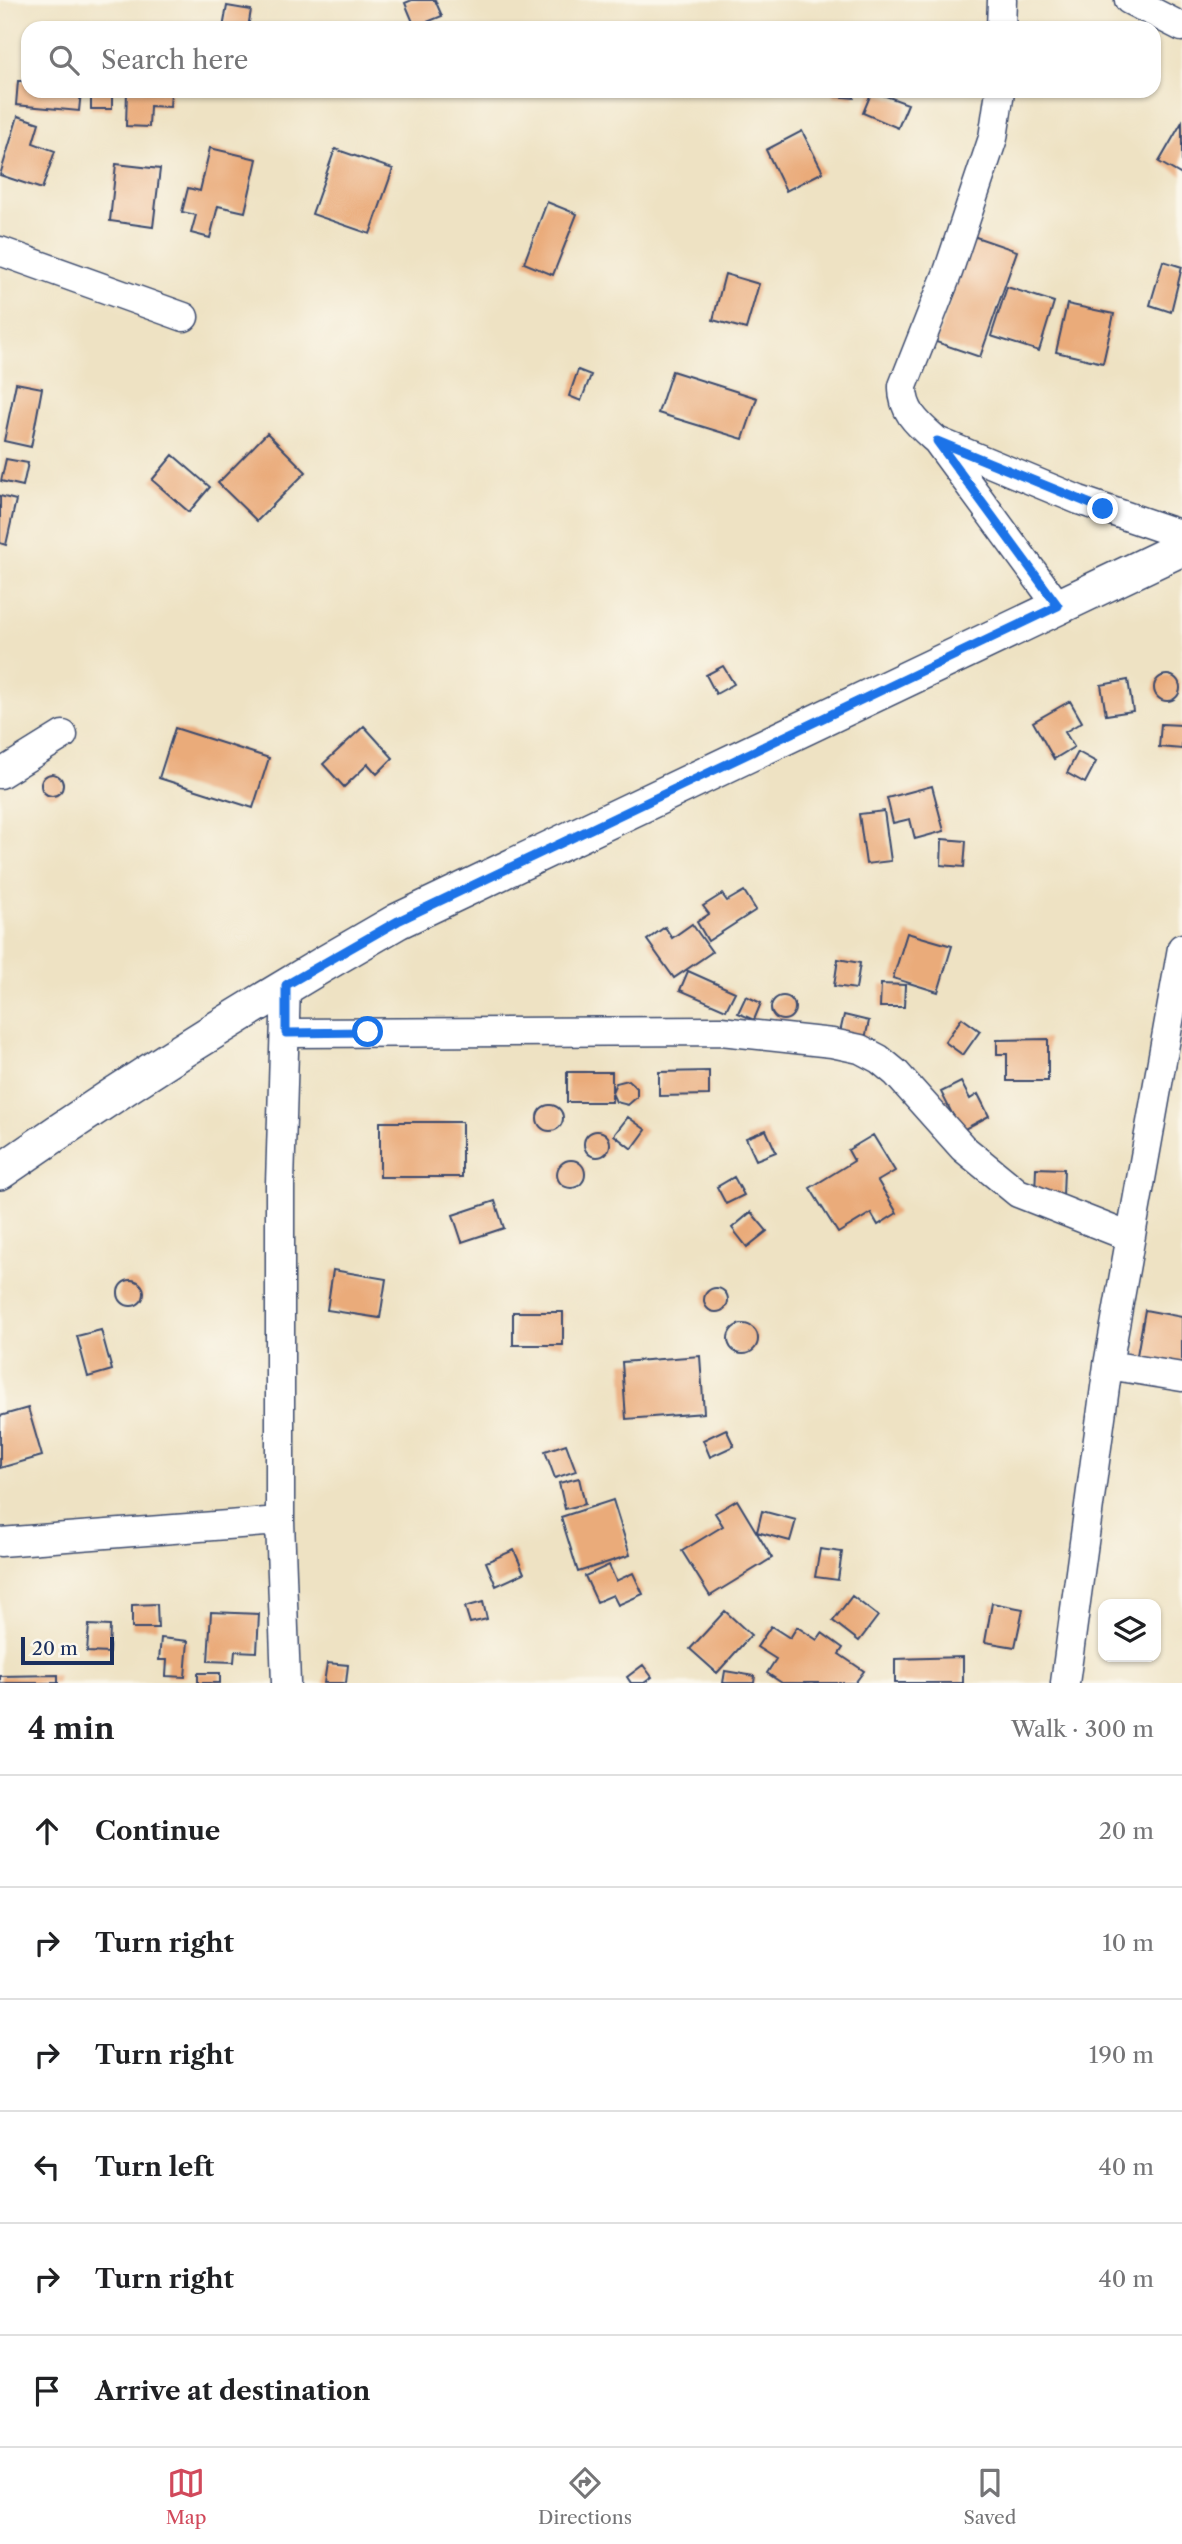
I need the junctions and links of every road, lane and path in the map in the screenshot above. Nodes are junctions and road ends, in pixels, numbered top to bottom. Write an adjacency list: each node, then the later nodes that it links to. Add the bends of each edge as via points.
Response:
1 (1002, 0): 3 (street)
2 (1129, 0): 4 (street)
3 (1001, 21)
4 (1182, 27)
5 (999, 98): 8 (street, via 993,138 948,272 902,386 905,407)
6 (0, 251): 7 (street)
7 (184, 317)
8 (937, 441): 9 (street, via 1079,500); 11 (street)
9 (1182, 535)
10 (1182, 548): 11 (street)
11 (1058, 606): 15 (street, via 398,921)
12 (63, 735): 13 (street)
13 (0, 774)
14 (1182, 948): 17 (street)
15 (286, 985): 16 (street); 18 (street, via 129,1082)
16 (286, 1033): 19 (street, via 721,1031 832,1042 879,1059 963,1148 1018,1193); 22 (street, via 280,1184)
17 (1174, 1034): 19 (street)
18 (0, 1172)
19 (1130, 1237): 20 (street)
20 (1108, 1365): 21 (street); 25 (street)
21 (1182, 1377)
22 (280, 1521): 23 (street); 24 (street)
23 (0, 1542)
24 (286, 1683)
25 (1065, 1683)

